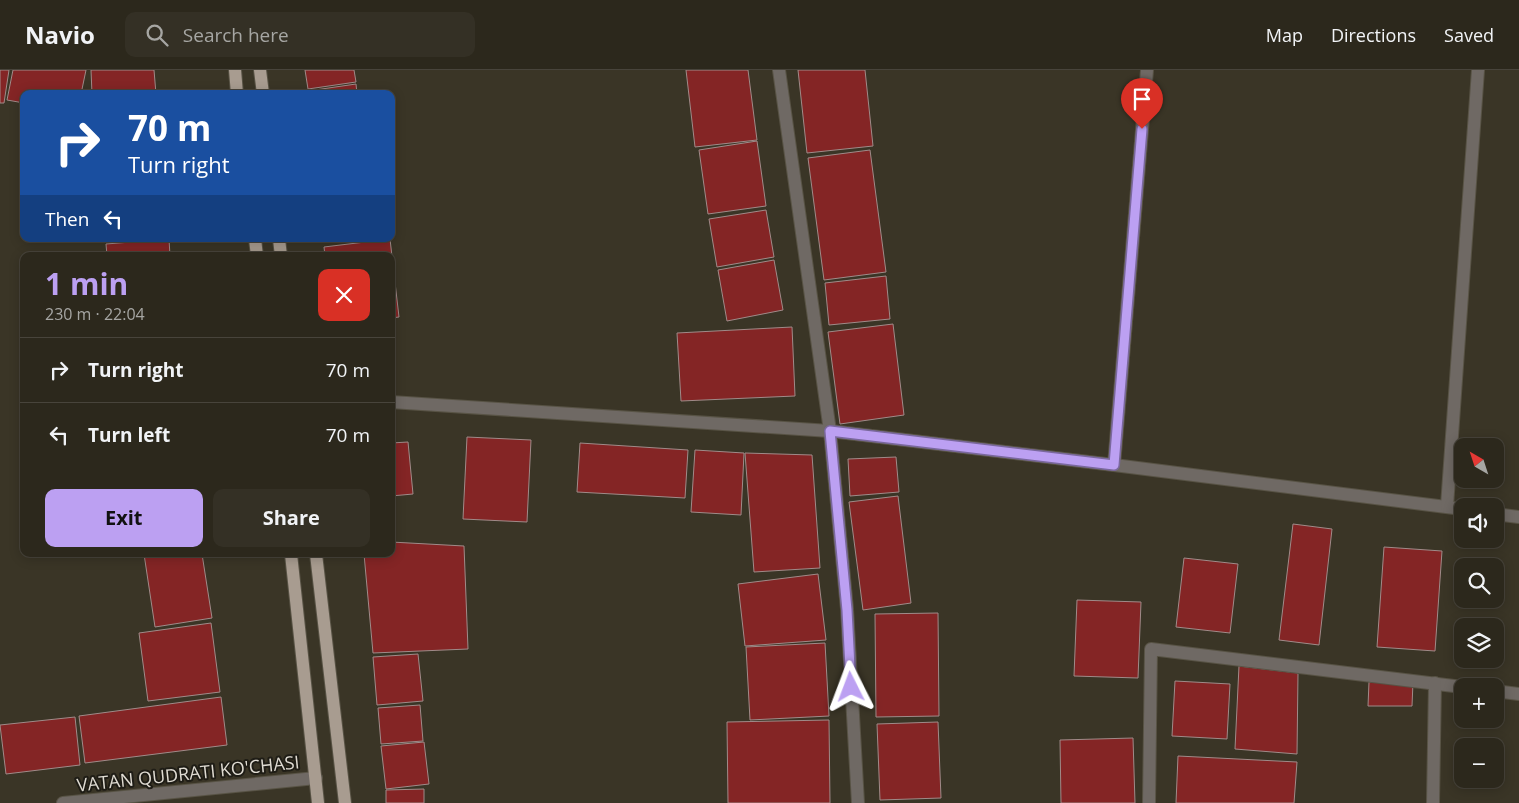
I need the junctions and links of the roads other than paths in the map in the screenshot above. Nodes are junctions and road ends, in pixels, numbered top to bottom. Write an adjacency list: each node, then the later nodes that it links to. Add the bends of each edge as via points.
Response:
1 (234, 70): 6 (main road)
2 (260, 70): 7 (main road)
3 (779, 70): 9 (street)
4 (1147, 70): 10 (street)
5 (1478, 70): 11 (street)
6 (236, 90)
7 (262, 90)
8 (395, 402): 9 (street)
9 (830, 431): 10 (street); 25 (street, via 847,610)
10 (1114, 465): 11 (street)
11 (1447, 506): 12 (street)
12 (1454, 507)
13 (1504, 515): 14 (street)
14 (1519, 517)
15 (291, 557): 21 (main road)
16 (316, 557): 24 (main road)
17 (1434, 683): 18 (street); 26 (street, via 1151,648); 27 (street)
18 (1454, 686)
19 (1504, 692): 20 (street)
20 (1519, 694)
21 (316, 778): 22 (street, VATAN QUDRATI KO'CHASI); 23 (main road)
22 (63, 803)
23 (318, 803)
24 (345, 803)
25 (858, 803)
26 (1150, 803)
27 (1433, 803)

